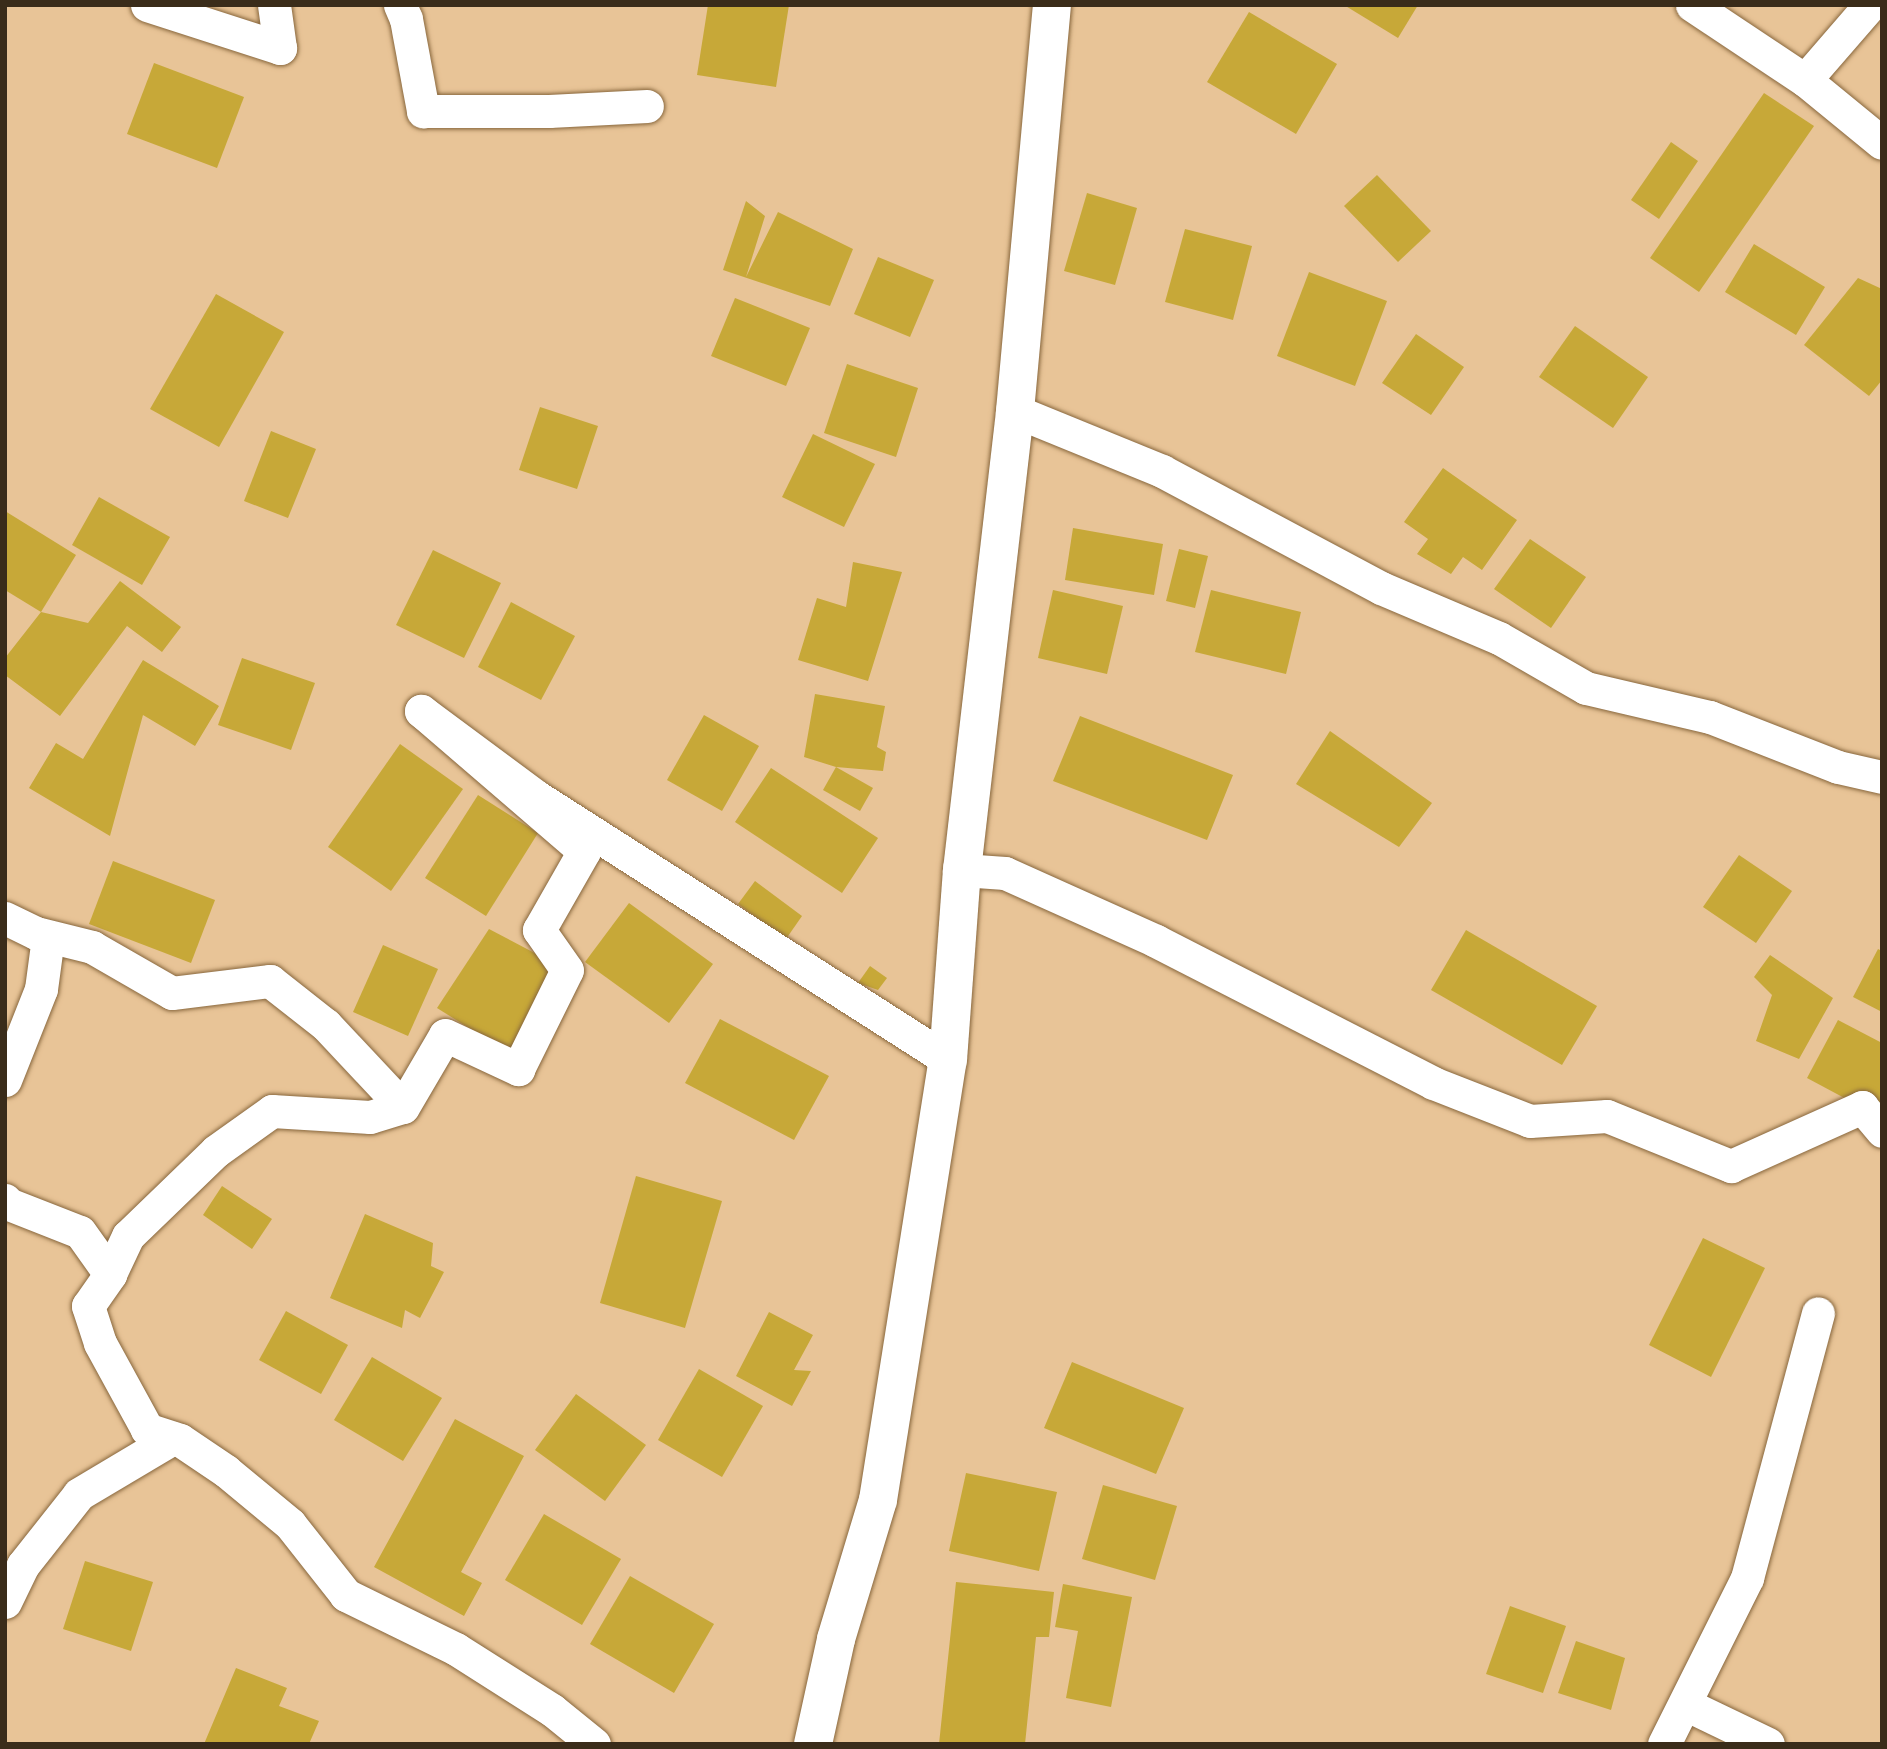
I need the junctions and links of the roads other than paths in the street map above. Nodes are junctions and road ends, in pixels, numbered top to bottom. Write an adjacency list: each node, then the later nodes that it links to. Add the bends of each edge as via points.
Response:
1 (147, 5): 2 (street, via 280,48)
2 (274, 5)
3 (400, 5): 8 (street, via 423,111)
4 (1052, 5): 10 (street)
5 (1692, 5): 7 (street)
6 (1870, 5): 7 (street)
7 (1805, 80): 9 (street)
8 (648, 106)
9 (1882, 143)
10 (1015, 411): 11 (street, via 1162,471 1381,588 1499,638 1586,688 1710,717 1838,767); 12 (street)
11 (1882, 777)
12 (962, 870): 15 (street); 18 (street, via 1005,873 1156,941 1433,1083 1530,1121 1607,1116 1731,1166 1862,1107)
13 (5, 918): 14 (street)
14 (48, 937): 16 (street, via 41,989); 17 (street, via 92,947 172,993 270,981 326,1025)
15 (948, 1060): 17 (street, via 537,797 421,710 584,851 539,930 567,970 518,1069 445,1035); 26 (street, via 878,1500 836,1639)
16 (5, 1080)
17 (403, 1107): 20 (street, via 370,1117 272,1111 216,1150 174,1188 128,1236)
18 (1882, 1131)
19 (5, 1200): 20 (street, via 80,1232)
20 (110, 1274): 22 (street, via 88,1306 100,1343 147,1429)
21 (1818, 1313): 24 (street, via 1748,1578)
22 (173, 1437): 23 (street, via 79,1494 23,1565); 25 (street, via 226,1471 290,1524 346,1595 456,1649 552,1710)
23 (5, 1602)
24 (1685, 1704): 27 (street); 28 (street)
25 (594, 1744)
26 (813, 1744)
27 (1664, 1744)
28 (1768, 1744)

